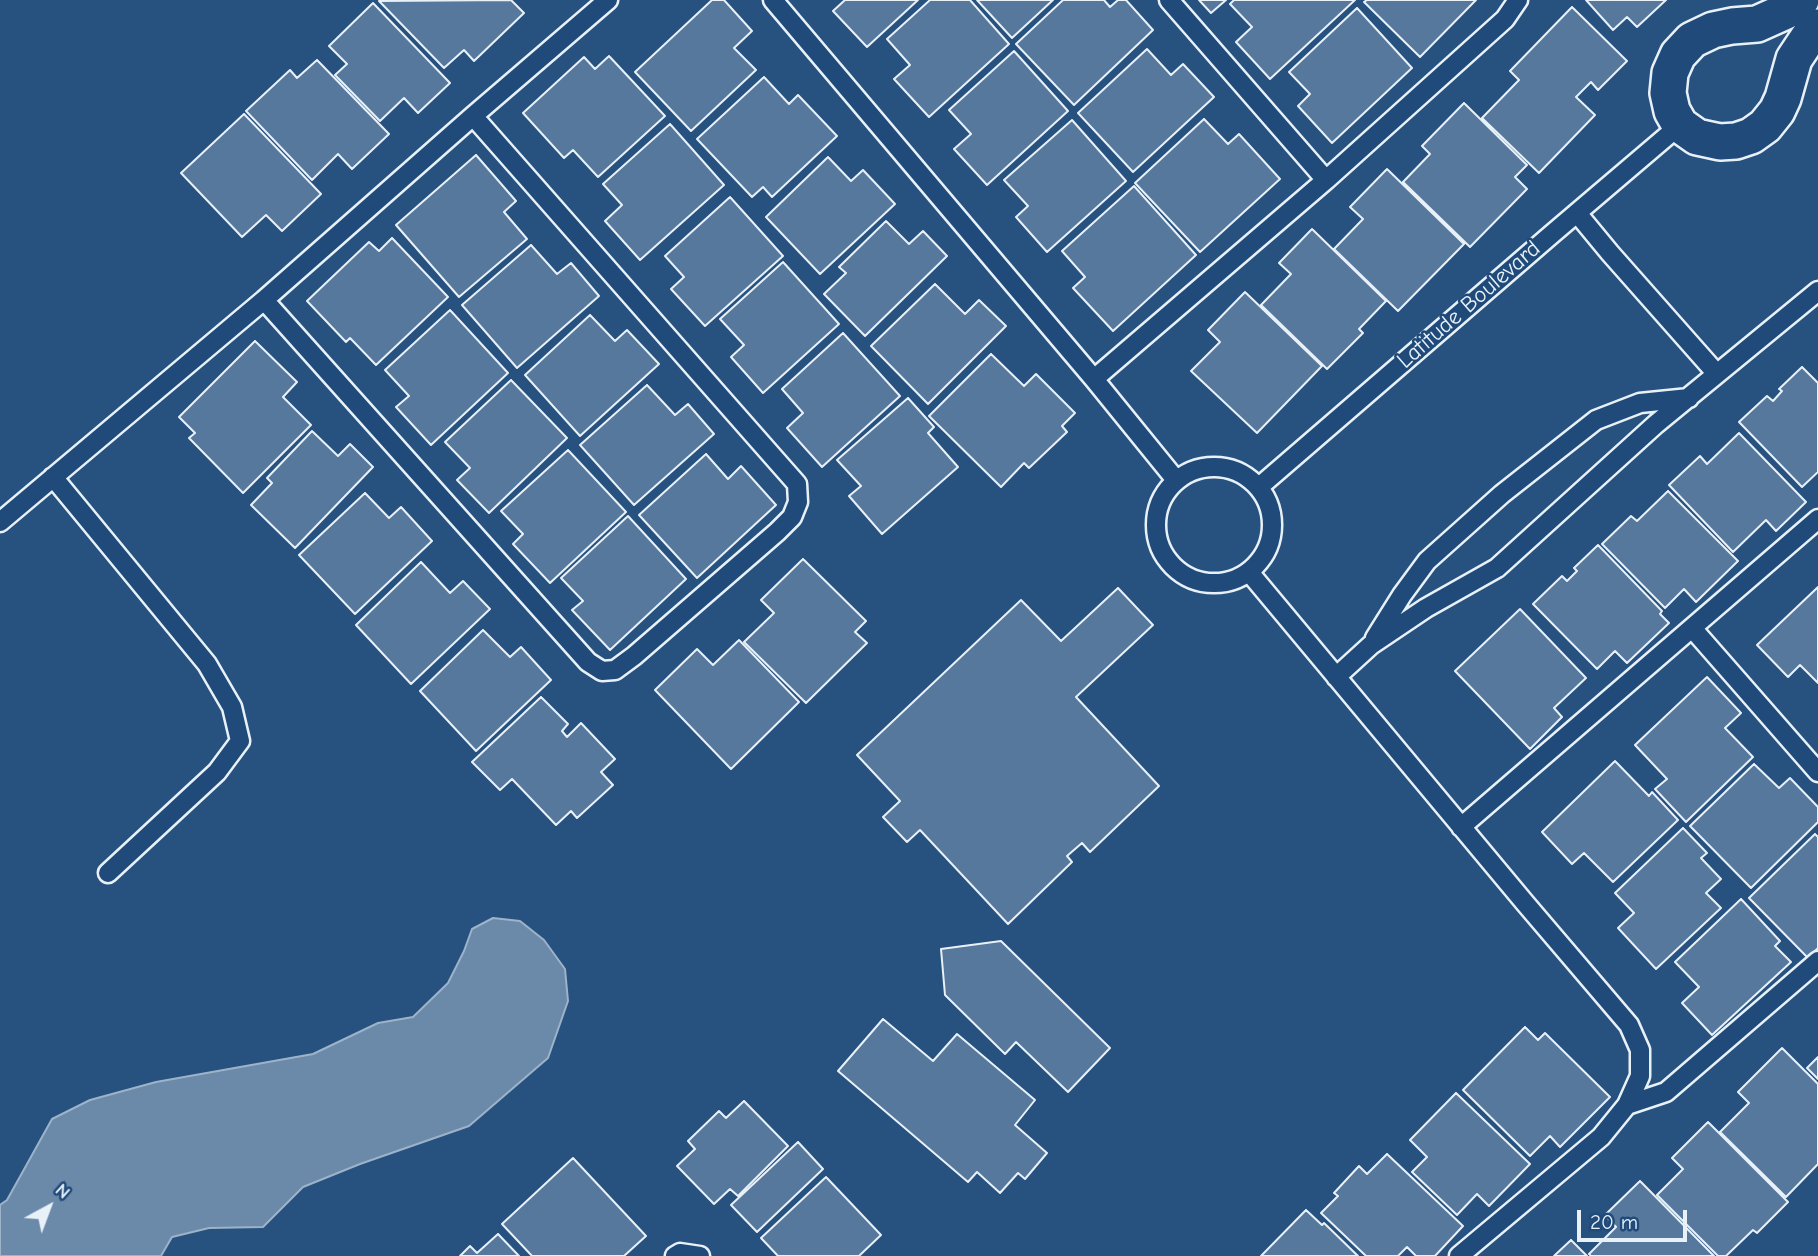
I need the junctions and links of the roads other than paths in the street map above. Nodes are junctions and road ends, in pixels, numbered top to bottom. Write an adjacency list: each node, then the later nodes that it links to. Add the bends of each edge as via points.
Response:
1 (608, 0): 7 (lane)
2 (773, 0): 14 (lane)
3 (1169, 0): 9 (lane)
4 (1518, 0): 9 (lane, via 1505,19)
5 (1801, 0): 8 (street, via 1757,24 1713,30 1685,47 1670,73 1668,93)
6 (1818, 27): 8 (street, via 1794,59 1777,111 1751,136 1720,142 1697,137)
7 (473, 116): 12 (lane); 12 (lane, via 797,484 798,502 778,532 625,663 601,671 588,662)
8 (1680, 125): 10 (lane, Latitude Boulevard)
9 (1326, 180): 14 (lane)
10 (1577, 213): 13 (lane); 18 (lane, Latitude Boulevard)
11 (1818, 291): 13 (lane)
12 (264, 300): 16 (lane)
13 (1717, 374): 15 (lane)
14 (1094, 379): 17 (lane)
15 (1689, 398): 23 (lane, via 1497,568); 23 (lane, via 1640,403 1596,420 1427,561)
16 (53, 477): 20 (lane); 27 (lane, via 207,664 232,706 240,741 217,772)
17 (1176, 480): 18 (lane, via 1192,470 1228,468); 21 (lane, via 1163,495 1156,534 1175,569 1212,583 1232,581)
18 (1259, 487): 21 (lane, via 1268,500 1273,531 1269,547)
19 (1818, 519): 22 (lane)
20 (0, 522)
21 (1250, 572): 24 (lane)
22 (1692, 628): 25 (lane); 26 (lane)
23 (1371, 645): 24 (lane)
24 (1336, 677): 26 (lane)
25 (1818, 772)
26 (1461, 827): 29 (lane, via 1629,1025 1640,1049 1640,1076)
27 (108, 873)
28 (1818, 961): 29 (lane, via 1665,1092)
29 (1627, 1105): 32 (lane, via 1601,1137)
30 (675, 1256): 31 (lane)
31 (701, 1256)
32 (1459, 1256)

